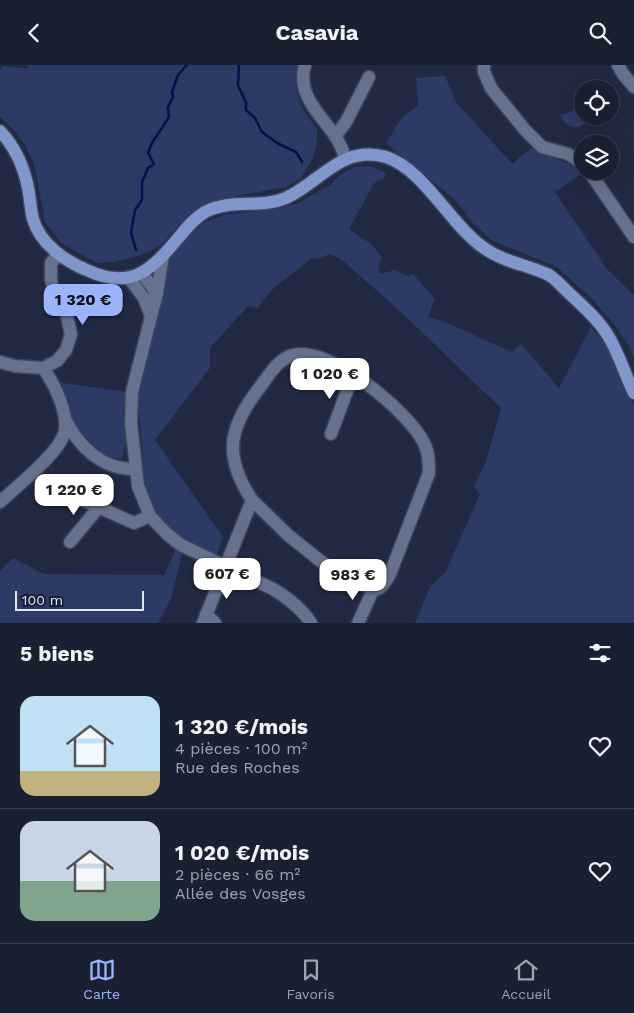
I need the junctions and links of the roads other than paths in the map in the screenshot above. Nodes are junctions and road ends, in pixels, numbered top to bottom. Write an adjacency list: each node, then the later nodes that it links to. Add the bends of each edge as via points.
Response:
1 (306, 65): 7 (street, via 304,85 308,100)
2 (484, 65): 8 (street, via 491,88 525,130 542,147)
3 (618, 65): 5 (street)
4 (369, 77): 7 (street)
5 (634, 87)
6 (0, 131): 12 (main road, via 23,166 36,227)
7 (335, 136): 9 (street)
8 (574, 158)
9 (346, 159): 13 (main road, via 280,200 226,204 202,213); 21 (main road, via 367,153 403,166 483,248 552,277 597,321 613,344)
10 (595, 180): 11 (street)
11 (634, 237)
12 (59, 254): 14 (main road, via 100,276); 19 (street, via 51,263 51,279 66,312 71,334 66,350 57,361)
13 (163, 256): 14 (main road); 15 (street)
14 (135, 276): 15 (street); 16 (street)
15 (157, 293): 16 (street); 17 (street)
16 (144, 298): 17 (street)
17 (151, 316): 24 (street, via 132,392 131,423)
18 (0, 362): 19 (street)
19 (43, 368): 22 (street, via 52,381)
20 (353, 375): 23 (street); 26 (street, via 317,356 305,354 294,355 278,364 256,392 233,437 234,464 241,484); 32 (street, via 368,383 403,415 425,444 428,458 429,473 390,574 384,586)
21 (634, 393)
22 (65, 418): 24 (street, via 73,434 95,457 117,467); 27 (street, via 59,445)
23 (332, 433)
24 (136, 469): 29 (street, via 138,486)
25 (67, 493): 28 (street)
26 (252, 500): 31 (street); 32 (street, via 323,563)
27 (0, 502)
28 (99, 507): 29 (street, via 134,523); 30 (street)
29 (150, 517): 31 (street, via 181,545)
30 (70, 542)
31 (225, 567): 33 (street); 34 (street, via 286,597)
32 (373, 590): 35 (street)
33 (208, 620)
34 (311, 623)
35 (358, 623)

